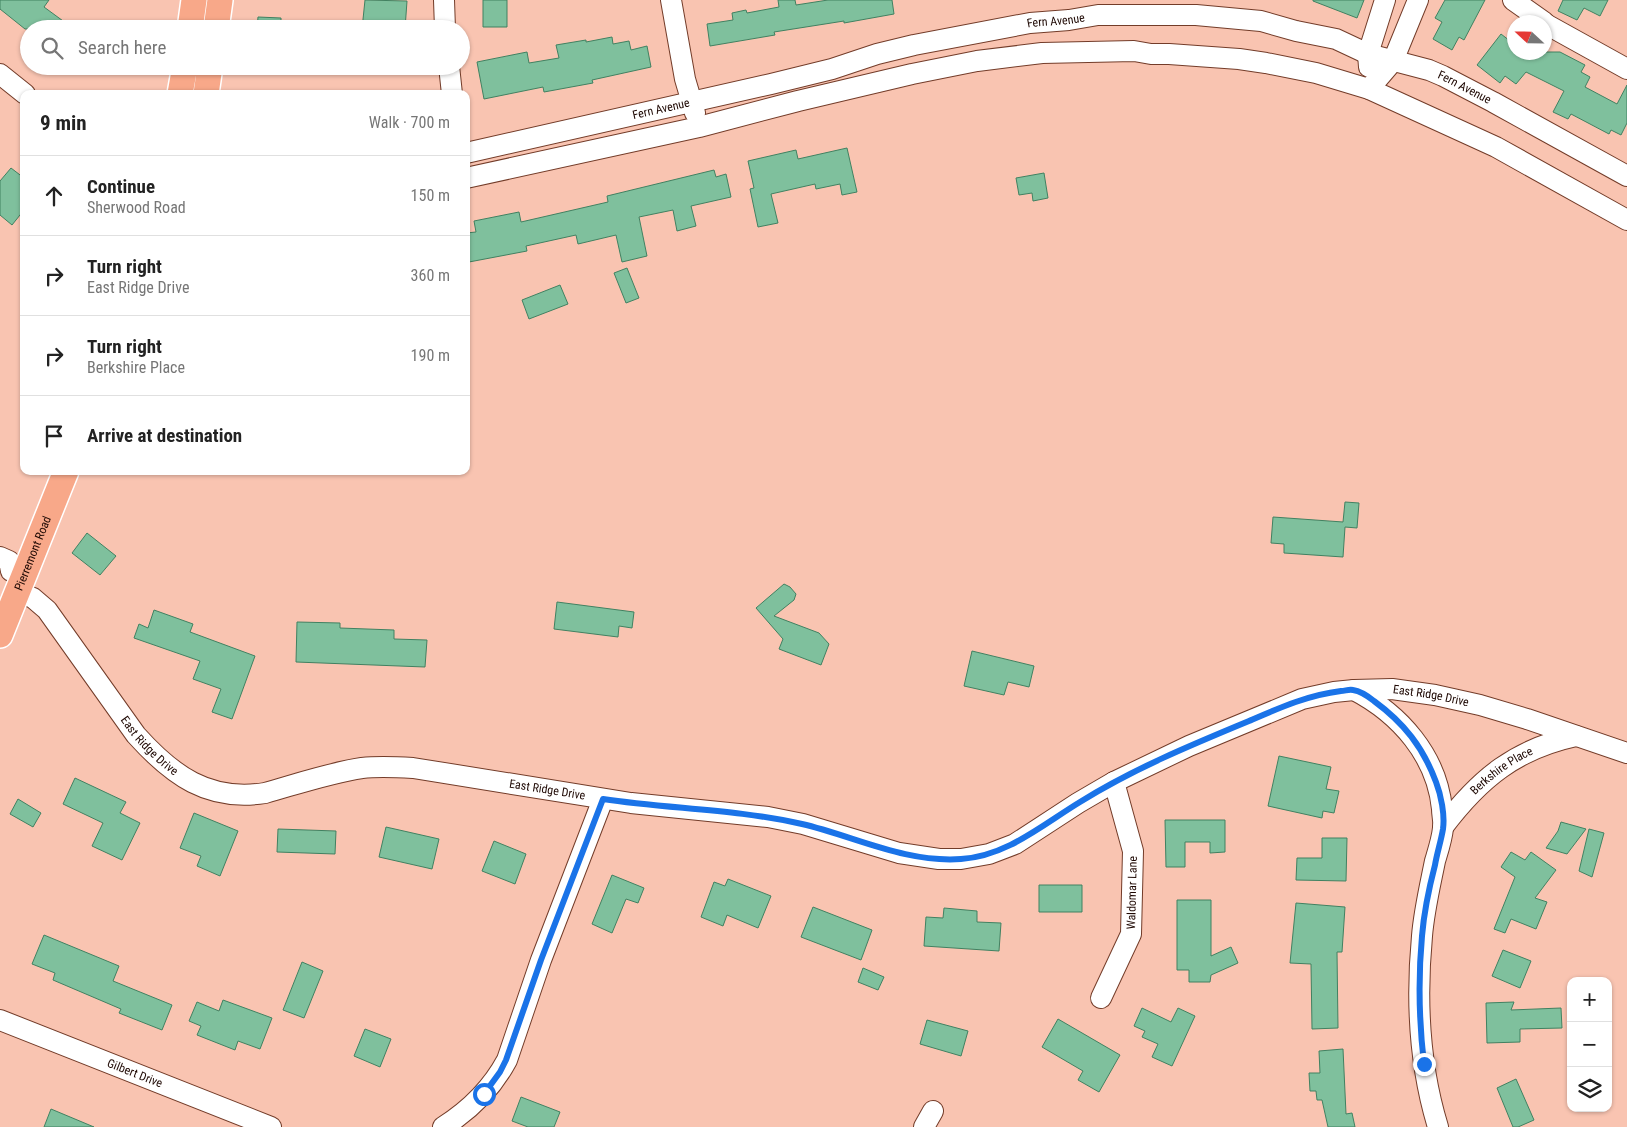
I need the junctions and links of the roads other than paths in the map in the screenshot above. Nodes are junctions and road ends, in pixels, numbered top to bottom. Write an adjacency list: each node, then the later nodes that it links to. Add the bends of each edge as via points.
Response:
1 (194, 0): 9 (main road)
2 (220, 0): 10 (main road)
3 (444, 0): 11 (street)
4 (671, 0): 24 (street)
5 (1385, 0): 12 (street)
6 (1418, 0): 13 (street)
7 (1513, 0): 8 (street)
8 (1540, 14): 14 (street, via 1554,30)
9 (191, 20)
10 (217, 20)
11 (444, 20)
12 (1368, 54): 13 (street, Fern Avenue); 19 (street); 24 (street, Fern Avenue, via 1336,39 1261,21 1196,15 1098,15 1030,23 914,45 832,69)
13 (1393, 61): 19 (street); 28 (street, Fern Avenue, via 1443,76)
14 (1627, 69)
15 (0, 74): 20 (street)
16 (183, 75): 21 (main road)
17 (209, 75): 22 (main road)
18 (450, 75): 23 (street)
19 (1369, 89): 25 (street, via 1316,74 1238,59 1134,52 1042,53 912,74); 29 (street, via 1496,147)
20 (20, 90)
21 (181, 90)
22 (207, 90)
23 (452, 90)
24 (691, 101): 25 (street); 26 (street, Fern Avenue)
25 (698, 127): 27 (street)
26 (470, 152)
27 (470, 174)
28 (1627, 176)
29 (1627, 220)
30 (64, 475): 31 (main road, Pierremont Road)
31 (10, 575): 32 (main road, Pierremont Road); 37 (street, East Ridge Drive, via 47,610 136,735 164,763 206,789 230,795 253,795 334,774 379,767 413,768)
32 (0, 635)
33 (1354, 690): 34 (street, East Ridge Drive, via 1392,689 1435,694); 36 (street, East Ridge Drive, via 1302,699); 38 (street, Berkshire Place, via 1392,714 1419,746 1437,785)
34 (1576, 736): 35 (street, East Ridge Drive); 38 (street, Berkshire Place, via 1527,752 1499,768 1463,801)
35 (1627, 753)
36 (1114, 782): 37 (street, East Ridge Drive, via 1015,844 961,859 899,853 803,824 768,818); 39 (street, Waldomar Lane, via 1133,850 1131,934)
37 (603, 799): 42 (street, via 506,1060 484,1094)
38 (1443, 827): 43 (street, Berkshire Place, via 1422,935 1419,987 1424,1064)
39 (1101, 998)
40 (0, 1020): 41 (street, Gilbert Drive)
41 (271, 1127)
42 (443, 1127)
43 (1438, 1127)

